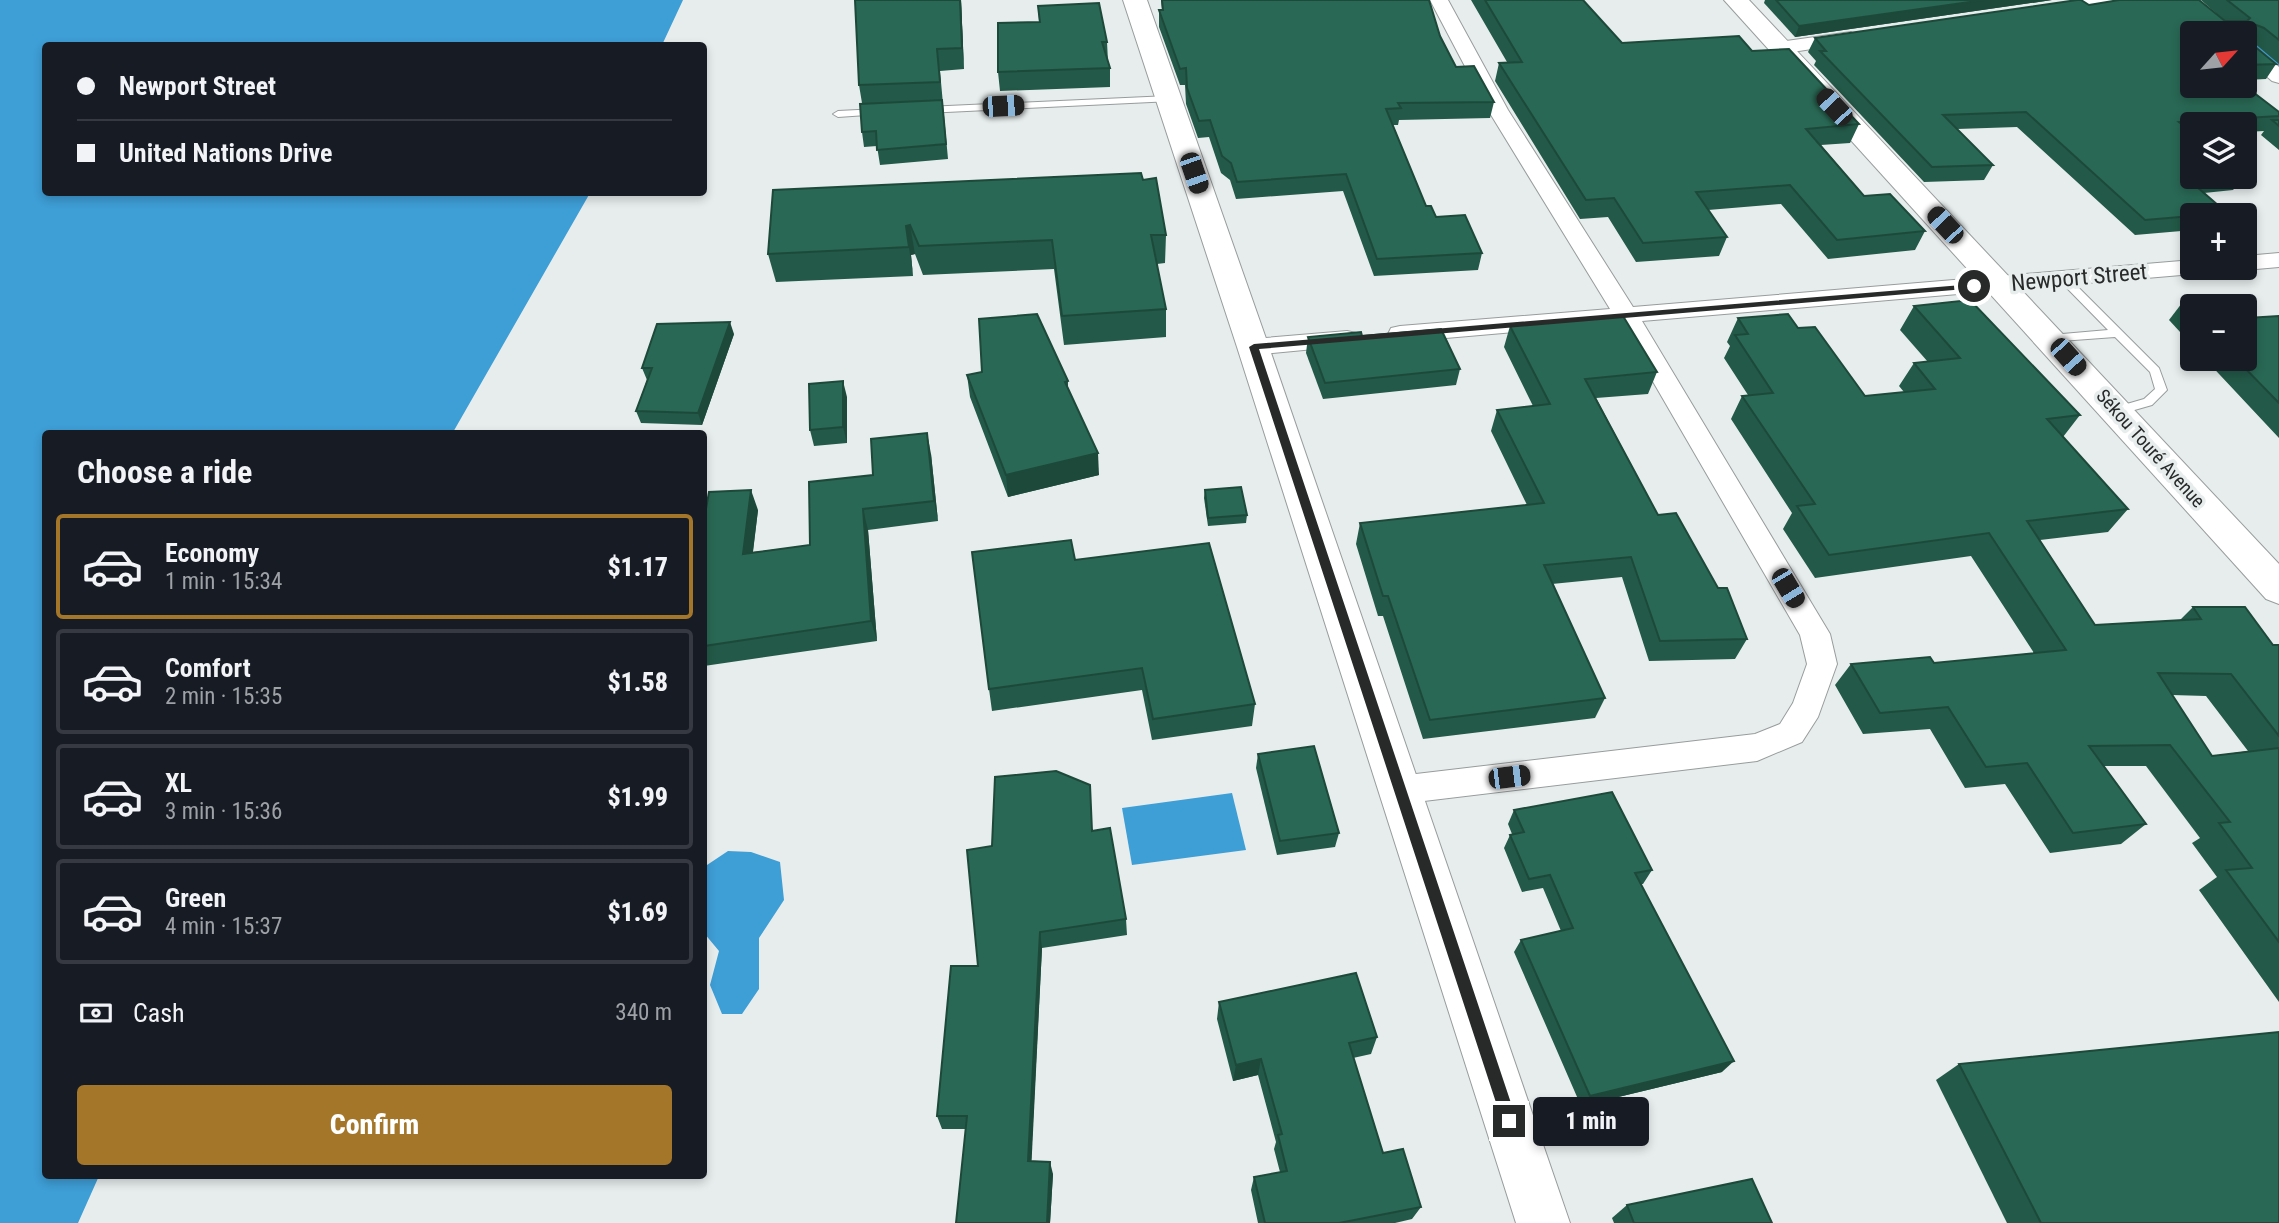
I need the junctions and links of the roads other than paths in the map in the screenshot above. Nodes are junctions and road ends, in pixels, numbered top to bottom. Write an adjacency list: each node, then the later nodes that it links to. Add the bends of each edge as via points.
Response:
1 (1135, 0): 10 (street)
2 (1439, 0): 19 (street, via 1498,110)
3 (1736, 0): 7 (street, Sékou Touré Avenue)
4 (2114, 0): 5 (street)
5 (2035, 13)
6 (1872, 36): 7 (street)
7 (1779, 48): 18 (street, Sékou Touré Avenue)
8 (2258, 59): 9 (street)
9 (2279, 77)
10 (1169, 99): 11 (lane); 22 (street)
11 (920, 110)
12 (893, 111): 13 (lane)
13 (838, 114)
14 (2279, 260): 15 (street)
15 (2257, 261)
16 (2180, 268): 17 (street, Newport Street)
17 (2063, 278): 18 (street, Newport Street); 20 (lane)
18 (2001, 284): 19 (street, Newport Street); 21 (street, Sékou Touré Avenue)
19 (1626, 315): 22 (street, Newport Street); 25 (street, via 1815,634 1822,664 1807,708 1791,733 1757,747)
20 (2116, 333): 21 (lane); 23 (lane, via 2155,371 2161,390 2148,402)
21 (2051, 339): 23 (street, Sékou Touré Avenue)
22 (1254, 347): 25 (street)
23 (2117, 411): 24 (street, Sékou Touré Avenue)
24 (2279, 589)
25 (1399, 790): 26 (street)
26 (1543, 1223)

